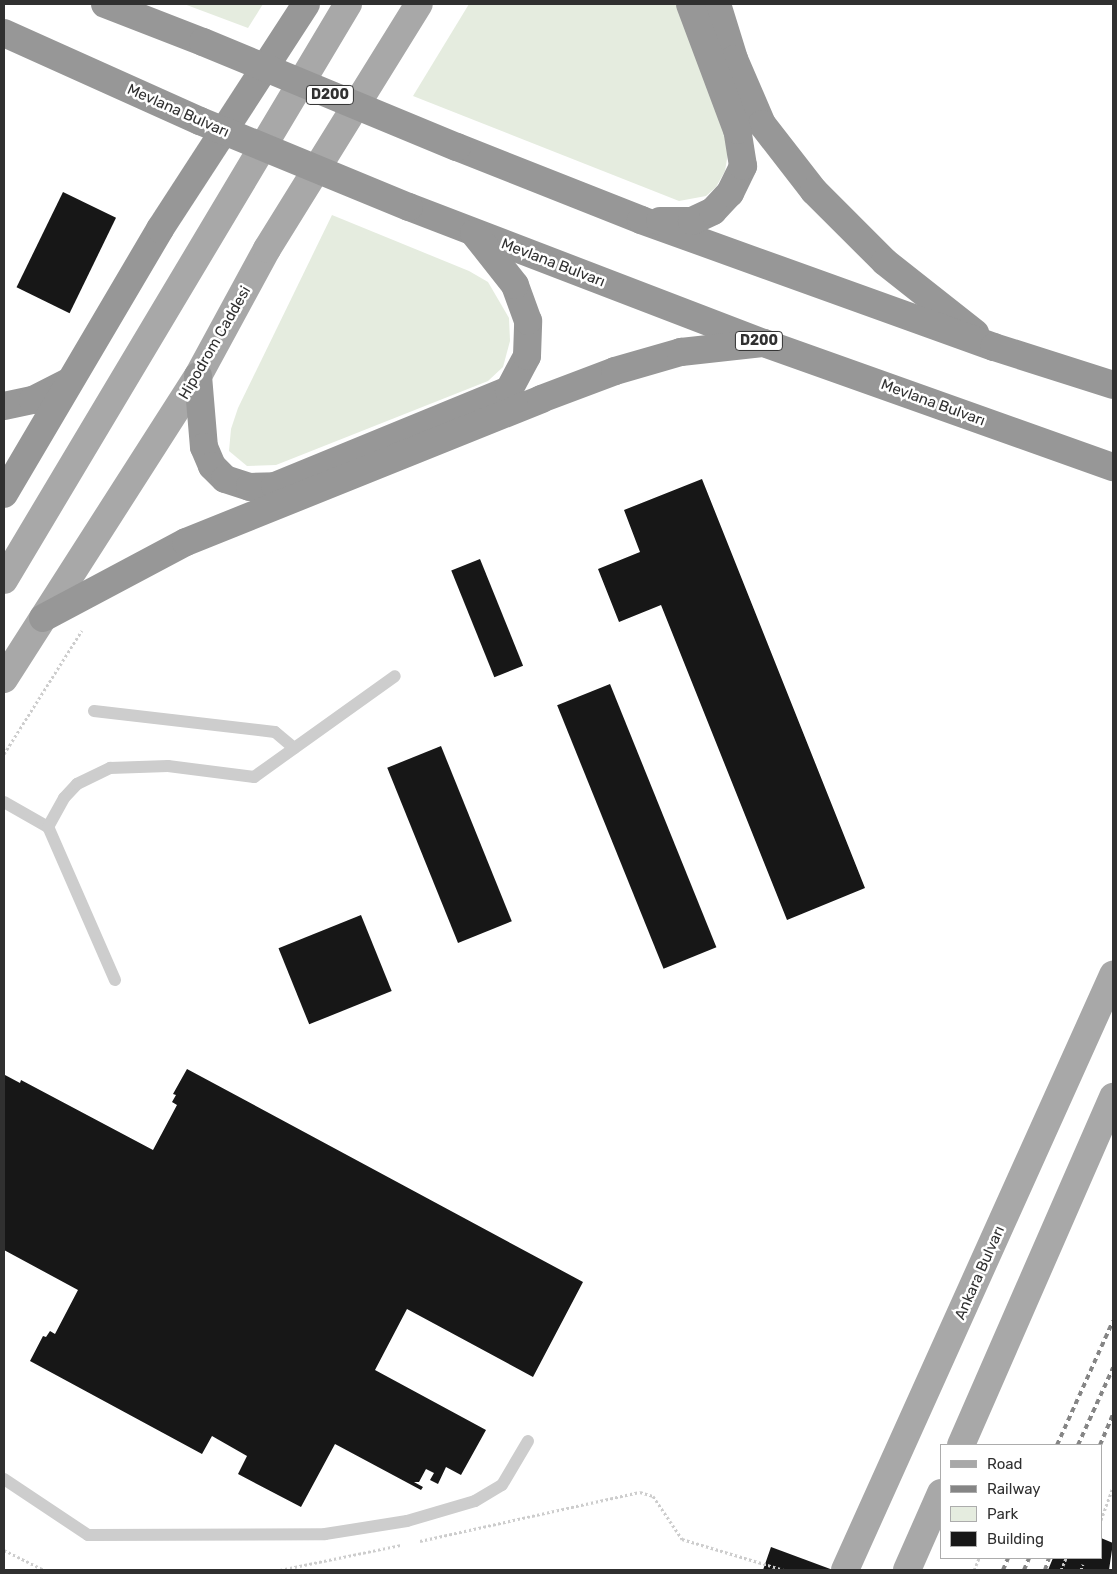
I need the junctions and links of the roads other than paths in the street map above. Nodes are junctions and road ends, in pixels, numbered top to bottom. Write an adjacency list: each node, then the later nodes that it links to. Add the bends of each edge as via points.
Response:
1 (105, 4): 7 (highway, D200)
2 (306, 4): 14 (highway, via 160,229)
3 (348, 4): 19 (main road)
4 (419, 4): 13 (main road, Hipodrom Caddesi, via 267,249)
5 (690, 4): 9 (highway, via 738,130 743,166 730,193 713,211 692,221)
6 (717, 4): 12 (highway, via 734,59 762,124 814,191 885,262)
7 (128, 9): 9 (highway, D200, bridge)
8 (4, 33): 10 (highway, Mevlana Bulvarı / D200, bridge, via 200,121)
9 (641, 220): 12 (highway, D200)
10 (473, 232): 11 (highway, Mevlana Bulvarı / D200); 13 (highway, via 515,285 528,321 527,356 508,390 274,486 250,488 225,478 212,466 204,447)
11 (764, 342): 17 (highway, Mevlana Bulvarı / D200); 20 (highway, via 681,352 614,371 550,395 186,542)
12 (994, 347): 15 (highway, D200)
13 (198, 376): 20 (main road, Hipodrom Caddesi)
14 (67, 383): 16 (highway, via 33,400); 18 (highway)
15 (1113, 385)
16 (4, 406)
17 (1113, 467)
18 (4, 494)
19 (4, 580)
20 (43, 618): 22 (main road, Hipodrom Caddesi)
21 (395, 676): 24 (lane)
22 (4, 679)
23 (94, 712): 24 (lane, via 276,732)
24 (294, 748): 26 (lane, via 254,777 168,766 110,768 77,784 64,798)
25 (4, 802): 26 (lane)
26 (48, 827): 28 (lane)
27 (1113, 975): 34 (main road, Ankara Bulvarı)
28 (115, 980)
29 (1113, 1098): 31 (main road)
30 (528, 1441): 32 (lane, via 502,1485 475,1501 407,1521 325,1534 88,1535)
31 (961, 1444)
32 (4, 1479)
33 (940, 1494): 37 (main road)
34 (868, 1522): 35 (main road); 36 (main road, Ankara Bulvarı)
35 (826, 1570)
36 (845, 1570)
37 (908, 1570)

